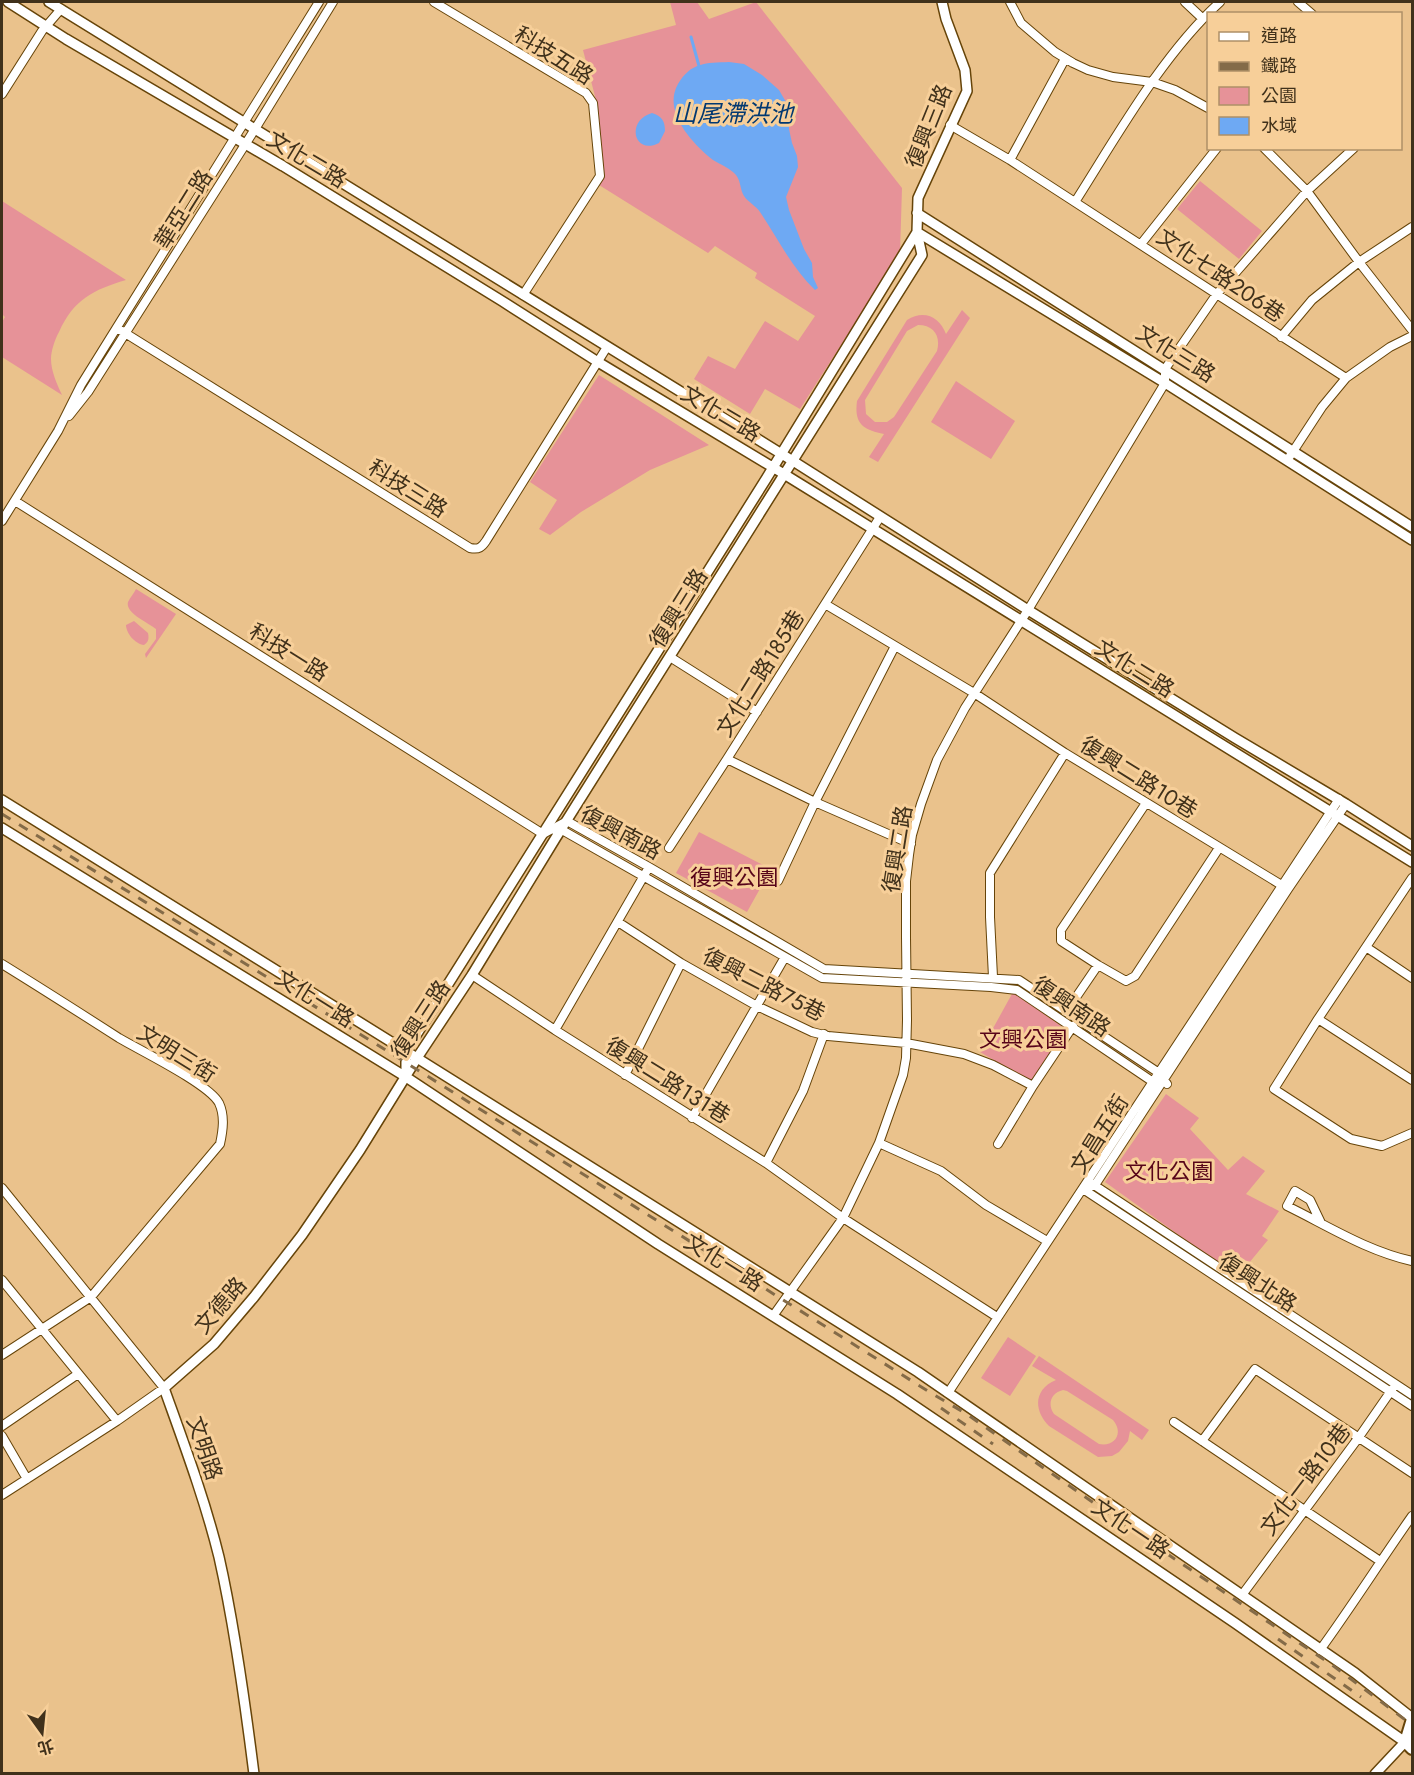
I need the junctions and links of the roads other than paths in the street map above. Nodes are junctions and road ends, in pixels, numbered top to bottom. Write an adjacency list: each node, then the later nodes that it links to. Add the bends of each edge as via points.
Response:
1 (8, 2): 16 (street, 文化二路)
2 (50, 2): 11 (street, 文化二路)
3 (319, 2): 21 (street, 華亞二路)
4 (333, 2): 23 (street, 華亞二路)
5 (434, 2): 37 (street, 科技五路, via 586,93 593,102 600,176)
6 (942, 2): 22 (street, 復興三路, via 965,70 967,91)
7 (1010, 2): 17 (street, via 1021,22)
8 (1185, 2): 15 (street)
9 (1220, 2): 12 (street)
10 (1298, 2): 13 (street)
11 (61, 9): 16 (street); 21 (street, 文化二路)
12 (1209, 12)
13 (1310, 12)
14 (1207, 14): 15 (street)
15 (1202, 18): 18 (street)
16 (46, 27): 19 (street); 24 (street, 文化二路)
17 (1065, 59): 18 (street, via 1113,77); 29 (street)
18 (1152, 82): 20 (street); 31 (street)
19 (2, 94)
20 (1207, 107)
21 (245, 123): 23 (street, 文化二路); 24 (street, 華亞二路)
22 (950, 126): 29 (street, 文化七路206巷); 32 (street, 復興三路, via 918,198)
23 (255, 129): 25 (street, 華亞二路); 37 (street, 文化二路)
24 (235, 138): 25 (street, 文化二路); 39 (street, 華亞二路)
25 (245, 144): 41 (street, 華亞二路); 45 (street, 文化二路)
26 (1215, 150): 35 (street)
27 (1266, 150): 30 (street)
28 (1352, 150): 30 (street)
29 (1010, 159): 31 (street, 文化七路206巷)
30 (1307, 190): 36 (street); 38 (street)
31 (1075, 202): 35 (street, 文化七路206巷)
32 (917, 213): 34 (street, 復興三路); 46 (street, 文化三路)
33 (1413, 227): 36 (street)
34 (917, 232): 48 (street, 文化三路); 51 (street, 復興三路); 53 (street, 復興三路, via 922,255)
35 (1142, 244): 38 (street, 文化七路206巷)
36 (1359, 262): 40 (street); 43 (street, via 1312,300)
37 (523, 295): 44 (street, 文化二路)
38 (1216, 295): 43 (street, 文化七路206巷); 46 (street)
39 (117, 328): 41 (street, 科技三路); 49 (street, 華亞二路)
40 (1413, 330)
41 (125, 333): 45 (street, 科技三路, via 476,549 486,541); 49 (street, 華亞二路)
42 (1413, 336): 47 (street)
43 (1281, 337): 47 (street, 文化七路206巷)
44 (607, 347): 45 (street, 科技三路); 51 (street, 文化二路)
45 (598, 362): 54 (street, 文化二路)
46 (1165, 369): 48 (street); 50 (street, 文化三路)
47 (1346, 378): 50 (street)
48 (1165, 383): 52 (street, 文化三路); 63 (street, 復興二路)
49 (58, 431): 56 (street, 華亞二路)
50 (1293, 450): 52 (street); 59 (street, 文化三路)
51 (781, 454): 53 (street, 文化二路); 54 (street, 復興三路)
52 (1287, 460): 61 (street, 文化三路)
53 (793, 461): 55 (street, 復興三路); 57 (street, 文化二路)
54 (773, 468): 55 (street, 文化二路); 69 (street, 復興三路)
55 (784, 474): 60 (street, 文化二路); 66 (street, 復興三路)
56 (15, 501): 58 (street, 華亞二路); 80 (street, 科技一路)
57 (880, 517): 60 (street, 文化二路185巷); 63 (street, 文化二路)
58 (2, 521)
59 (1413, 526)
60 (872, 529): 62 (street, 文化二路185巷); 64 (street, 文化二路)
61 (1413, 540)
62 (825, 604): 65 (street, 復興二路10巷); 68 (street, 文化二路185巷)
63 (1028, 610): 64 (street, 復興二路); 75 (street, 文化二路)
64 (1021, 621): 67 (street, 復興二路); 77 (street, 文化二路)
65 (895, 646): 67 (street, 復興二路10巷); 74 (street)
66 (670, 657): 68 (street); 70 (street, 復興三路)
67 (974, 693): 71 (street, 復興二路10巷); 81 (street, 復興二路, via 937,760)
68 (757, 712): 72 (street, 文化二路185巷)
69 (611, 725): 70 (street); 80 (street, 復興三路)
70 (623, 732): 78 (street, 復興三路)
71 (1065, 753): 76 (street, 復興二路10巷); 100 (street, via 990,873)
72 (728, 759): 74 (street); 83 (street, 文化二路185巷)
73 (2, 800): 112 (street, 文化一路)
74 (815, 802): 81 (street); 89 (street)
75 (1343, 802): 77 (street, 文昌五街); 82 (street, 文化二路)
76 (1146, 803): 84 (street, 復興二路10巷); 96 (street, via 1061,930 1061,941)
77 (1335, 814): 85 (street, 文化二路); 90 (street, 文昌五街)
78 (564, 826): 80 (street, 復興南路); 86 (street, 復興南路); 87 (street, 復興南路); 99 (street, 復興三路)
79 (2, 828): 115 (street, 文化一路)
80 (543, 834): 112 (street, 復興三路)
81 (911, 844): 98 (street, 復興二路, via 906,881)
82 (1413, 846)
83 (669, 848)
84 (1219, 848): 90 (street, 復興二路10巷); 96 (street, via 1135,976 1126,981)
85 (1413, 862)
86 (650, 867): 87 (street); 97 (street, 復興南路, via 824,969)
87 (644, 877): 91 (street); 93 (street, 復興南路)
88 (1413, 878): 92 (street)
89 (778, 881)
90 (1285, 888): 117 (street, 文昌五街)
91 (618, 922): 94 (street, 復興二路75巷); 109 (street)
92 (1366, 947): 101 (street); 106 (street)
93 (785, 957): 102 (street, 復興南路, via 822,978); 104 (street)
94 (681, 963): 104 (street, 復興二路75巷); 114 (street)
95 (2, 964): 135 (street, 文明三街, via 208,1089 219,1103 223,1117 220,1144)
96 (1098, 965): 105 (street)
97 (874, 971): 98 (street, 復興南路); 102 (street)
98 (907, 973): 100 (street, 復興南路); 103 (street, 復興二路)
99 (472, 975): 109 (street, 復興二路131巷); 113 (street, 復興三路)
100 (993, 977): 105 (street, 復興南路, via 1019,980)
101 (1413, 978)
102 (874, 981): 103 (street, 復興南路)
103 (907, 983): 108 (street, 復興南路, via 1017,990); 111 (street, 復興二路)
104 (757, 1006): 110 (street, 復興二路75巷); 119 (street)
105 (1066, 1012): 107 (street, 復興南路)
106 (1318, 1019): 116 (street); 120 (street, via 1274,1089 1351,1139 1382,1146)
107 (1078, 1020): 108 (street); 117 (street, 復興南路)
108 (1072, 1028): 117 (street, 復興南路); 118 (street)
109 (555, 1030): 114 (street, 復興二路131巷)
110 (824, 1034): 111 (street, 復興二路75巷); 123 (street, via 803,1091)
111 (906, 1042): 118 (street, 復興二路75巷, via 964,1054); 121 (street, 復興二路, via 903,1075)
112 (406, 1051): 113 (street, 文化一路); 115 (street, 復興三路)
113 (417, 1058): 115 (street, 復興三路); 134 (street, 文化一路)
114 (625, 1075): 119 (street, 復興二路131巷)
115 (406, 1077): 136 (street, 文化一路); 144 (street, 文德路, via 280,1265 214,1344)
116 (1413, 1080)
117 (1160, 1081): 124 (street, 文昌五街)
118 (1033, 1086): 122 (street)
119 (692, 1118): 123 (street, 復興二路131巷)
120 (1413, 1133)
121 (879, 1143): 127 (street, 復興二路); 129 (street, via 941,1171 986,1205)
122 (998, 1144)
123 (766, 1163): 127 (street, 復興二路131巷)
124 (1092, 1183): 126 (street, 文昌五街); 130 (street, 復興北路)
125 (2, 1188): 135 (street, 文明路)
126 (1083, 1189): 129 (street); 132 (street, 復興北路)
127 (843, 1218): 134 (street, 復興二路); 137 (street, 復興二路131巷)
128 (1321, 1223): 128 (street, via 1310,1200 1295,1191 1287,1206); 131 (street, via 1367,1247)
129 (1047, 1241): 137 (street)
130 (1199, 1254): 132 (street); 138 (street, 復興北路)
131 (1413, 1261)
132 (1194, 1262): 139 (street, 復興北路)
133 (2, 1280): 140 (street)
134 (789, 1293): 136 (street, 復興二路); 146 (street, 文化一路)
135 (92, 1297): 140 (street, 文明三街); 144 (street, 文明路)
136 (773, 1316): 164 (street, 文化一路, via 916,1407)
137 (997, 1317): 146 (street)
138 (1294, 1317): 139 (street); 143 (street, 復興北路)
139 (1289, 1325): 145 (street, 復興北路)
140 (41, 1329): 141 (street, 文明三街); 142 (street)
141 (2, 1355)
142 (78, 1374): 149 (street); 151 (street)
143 (1395, 1384): 145 (street, 文化一路10巷); 147 (street, 復興北路)
144 (164, 1388): 149 (street, 文德路); 165 (street, 文明路, via 219,1557)
145 (1390, 1392): 148 (street, 復興北路); 153 (street, 文化一路10巷)
146 (948, 1393): 161 (street, 文化一路)
147 (1413, 1395)
148 (1413, 1406)
149 (117, 1421): 156 (street, 文德路)
150 (1174, 1422): 154 (street)
151 (2, 1426)
152 (2, 1436): 156 (street)
153 (1359, 1437): 154 (street, via 1255,1369); 155 (street); 158 (street, 文化一路10巷)
154 (1202, 1441): 158 (street)
155 (1413, 1473)
156 (27, 1479): 157 (street, 文德路)
157 (2, 1495)
158 (1304, 1510): 160 (street); 161 (street, 文化一路10巷)
159 (1413, 1516): 160 (street)
160 (1380, 1561): 162 (street)
161 (1242, 1595): 162 (street, 文化一路)
162 (1320, 1650): 163 (street, 文化一路)
163 (1413, 1718): 164 (main road)
164 (1410, 1743): 166 (street)
165 (254, 1773)
166 (1375, 1773)

